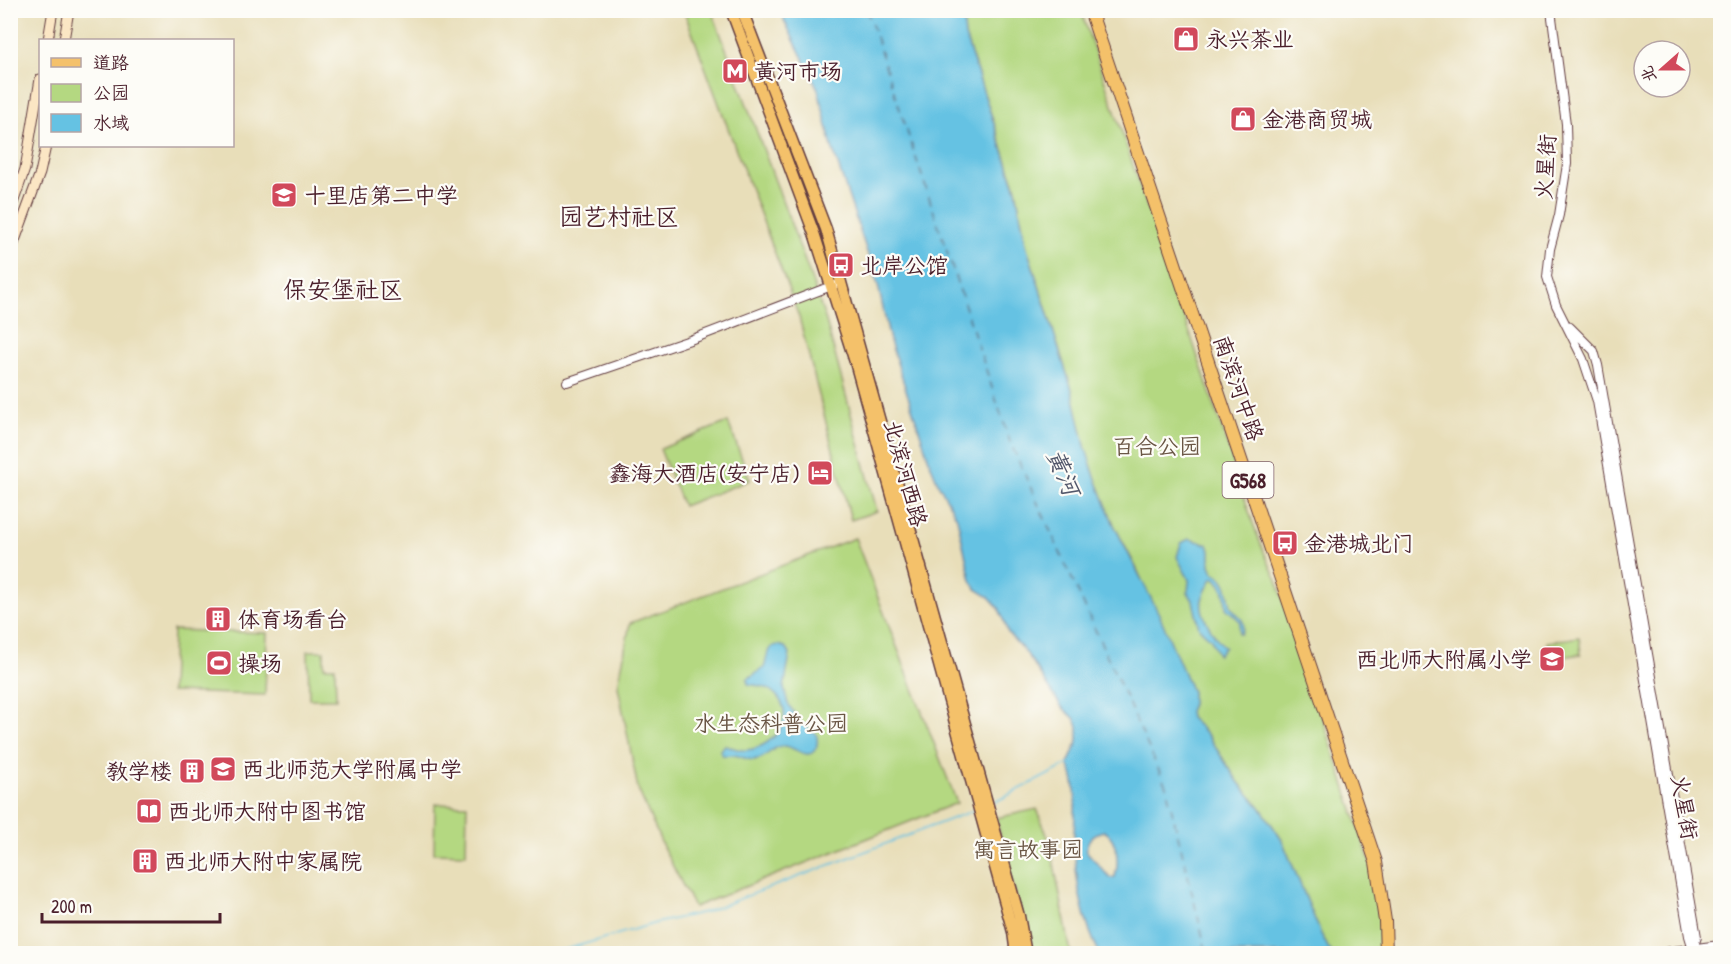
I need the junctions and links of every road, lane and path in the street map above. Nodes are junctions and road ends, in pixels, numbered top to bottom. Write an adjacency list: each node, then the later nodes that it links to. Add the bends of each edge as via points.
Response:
1 (53, 10): 8 (main road)
2 (69, 10): 9 (main road)
3 (730, 10): 15 (main road, 北滨河西路, via 815,236)
4 (742, 10): 14 (main road, 北滨河西路, via 826,229)
5 (1090, 10): 25 (highway, 南滨河中路 / G568, via 1376,862)
6 (1098, 10): 26 (highway, 南滨河中路 / G568, via 1384,860 1393,920)
7 (1551, 10): 17 (street, 火星街, via 1566,123 1567,164 1547,277)
8 (48, 39)
9 (64, 39)
10 (39, 85): 12 (main road, via 25,169)
11 (46, 147): 13 (main road)
12 (10, 212)
13 (10, 254)
14 (842, 282): 15 (street); 16 (main road, 北滨河西路)
15 (830, 287): 16 (main road); 18 (street); 19 (main road, 北滨河西路)
16 (849, 308): 19 (main road, 北滨河西路)
17 (1565, 322): 22 (street, 火星街, via 1597,401); 22 (street, 火星街, via 1594,351 1598,365 1697,937)
18 (567, 382)
19 (982, 801): 20 (main road, 北滨河西路)
20 (986, 816): 23 (main road, 北滨河西路); 24 (main road, 北滨河西路)
21 (1720, 945): 22 (street)
22 (1693, 949): 27 (street)
23 (1016, 954)
24 (1026, 954)
25 (1386, 954)
26 (1393, 954)
27 (1649, 954)

